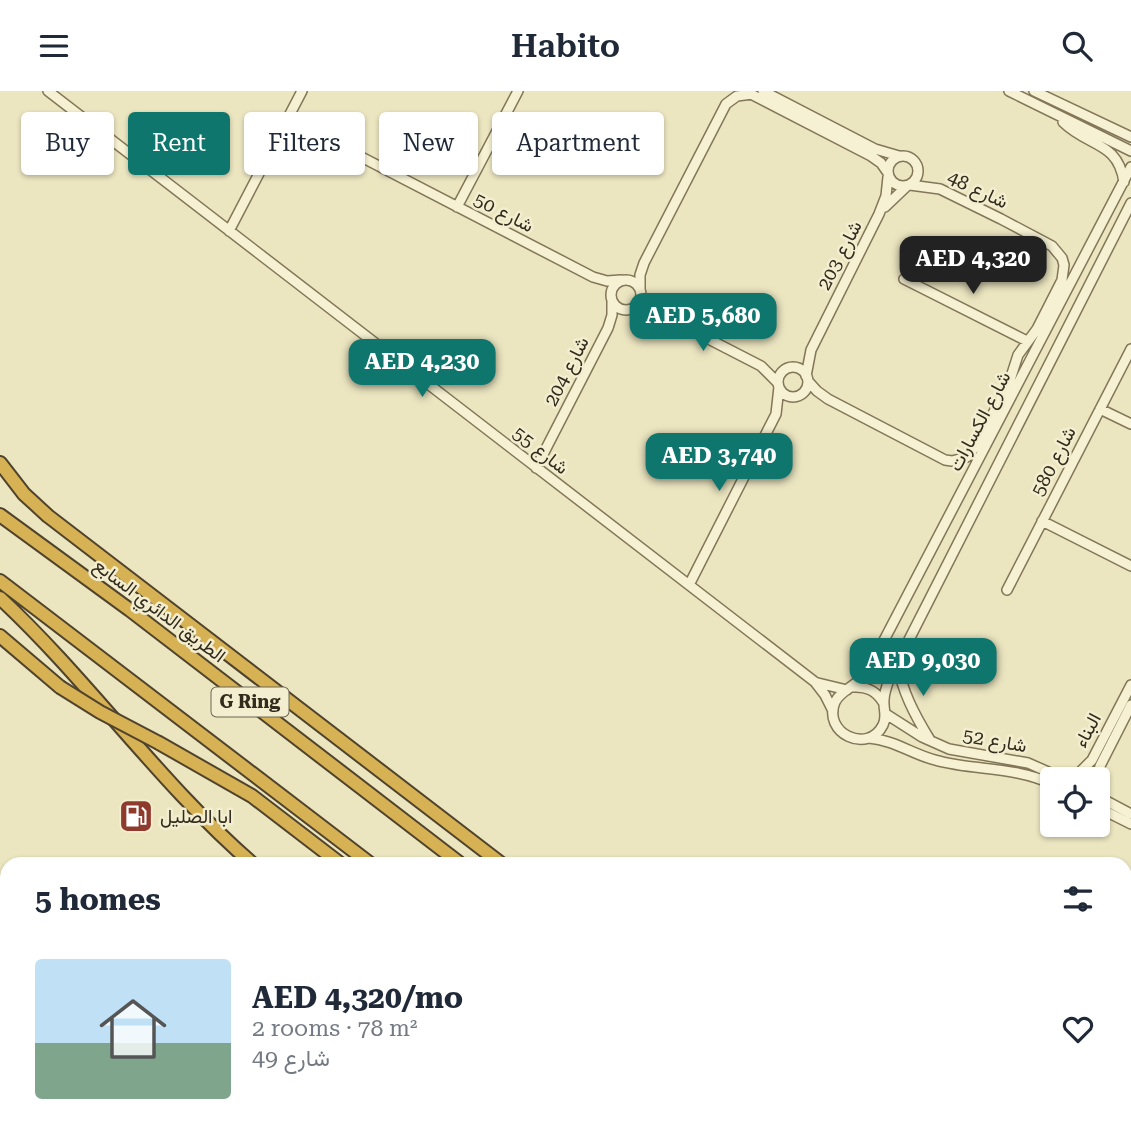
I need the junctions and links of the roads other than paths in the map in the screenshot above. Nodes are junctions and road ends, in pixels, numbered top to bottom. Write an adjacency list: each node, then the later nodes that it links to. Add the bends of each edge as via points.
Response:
1 (48, 91): 26 (street, شارع 55)
2 (302, 91): 10 (street)
3 (518, 91): 23 (street)
4 (725, 91): 9 (street)
5 (763, 91): 16 (street, via 875,149)
6 (1009, 91): 11 (street)
7 (1034, 91): 13 (street)
8 (748, 93): 9 (street); 20 (street, via 872,156)
9 (726, 104): 28 (street)
10 (292, 112)
11 (1057, 115): 15 (street); 21 (street, via 1079,135 1115,156)
12 (1131, 127): 13 (street)
13 (1111, 128): 14 (street)
14 (1131, 137)
15 (1131, 151)
16 (899, 156): 20 (street, via 890,163); 22 (street, via 910,157 917,165 917,176)
17 (365, 159): 23 (street, شارع 50)
18 (1131, 167): 21 (street, شارع الكسارات)
19 (258, 175): 26 (street)
20 (888, 175): 22 (street, via 896,185); 25 (street, شارع 203)
21 (1124, 182): 37 (street, شارع الكسارات)
22 (908, 185): 25 (street, شارع 203); 27 (street, شارع 48, via 949,193 1052,246)
23 (457, 207): 29 (street, شارع 50)
24 (1129, 207): 60 (street, شارع الكسارات)
25 (879, 214): 40 (street, شارع 203)
26 (229, 231): 51 (street, شارع 55)
27 (1062, 258): 38 (street, شارع الكسارات, via 1062,280)
28 (644, 263): 31 (street); 32 (street)
29 (593, 277): 31 (street, شارع 50); 33 (street, شارع 50)
30 (904, 279): 38 (street)
31 (623, 280): 32 (street, via 631,280); 33 (street, via 613,287)
32 (641, 291): 34 (street, via 639,303); 35 (street)
33 (611, 299): 34 (street, via 618,309); 36 (street, شارع 204)
34 (630, 310): 35 (street); 36 (street, شارع 204)
35 (659, 313): 41 (street)
36 (608, 328): 51 (street, شارع 204)
37 (1042, 339): 43 (street); 63 (street, شارع الكسارات, via 869,669)
38 (1027, 341): 43 (street, شارع الكسارات)
39 (1131, 349): 47 (street, شارع 580)
40 (811, 350): 42 (street, شارع 203); 44 (street, شارع 203)
41 (761, 366): 42 (street); 45 (street)
42 (789, 368): 44 (street, via 800,369); 45 (street, via 780,374)
43 (1011, 376): 44 (street, شارع الكسارات, via 972,452 953,461 828,399)
44 (807, 378): 46 (street, via 804,391)
45 (779, 385): 46 (street, via 787,395); 48 (street)
46 (795, 396): 48 (street)
47 (1100, 409): 49 (street); 53 (street, شارع 580)
48 (776, 414): 56 (street)
49 (1131, 424)
50 (0, 463): 82 (highway, via 48,516)
51 (536, 468): 56 (street, شارع 55)
52 (0, 516): 81 (highway, الطريق الدائري السابع / G Ring)
53 (1042, 521): 54 (street); 57 (street, شارع 580)
54 (1131, 566)
55 (0, 581): 80 (highway, G Ring)
56 (689, 585): 61 (street, شارع 55)
57 (1007, 590)
58 (0, 599): 78 (highway, via 60,656 183,798)
59 (0, 636): 79 (highway, bridge, via 60,687 252,796)
60 (897, 661): 64 (street, شارع الكسارات); 69 (street, via 912,710)
61 (815, 682): 63 (street, شارع 55); 66 (street, شارع 55)
62 (1131, 685): 70 (street, البناء)
63 (850, 689): 64 (street, via 867,688); 66 (street, شارع الكسارات, via 835,702)
64 (883, 702): 67 (street)
65 (1131, 705): 71 (street, البناء)
66 (833, 711): 68 (street, via 834,722 844,734 859,740)
67 (886, 714): 68 (street, via 879,731); 69 (street, شارع 52)
68 (869, 738): 73 (street, شارع 52, via 935,760 1009,770)
69 (931, 741): 72 (street, شارع 52, via 963,754)
70 (1086, 767)
71 (1100, 767)
72 (1040, 768)
73 (1040, 780)
74 (1110, 805): 76 (street)
75 (1110, 808): 77 (street)
76 (1131, 814)
77 (1131, 824)
78 (245, 857)
79 (332, 857)
80 (362, 857)
81 (452, 857)
82 (493, 857)

